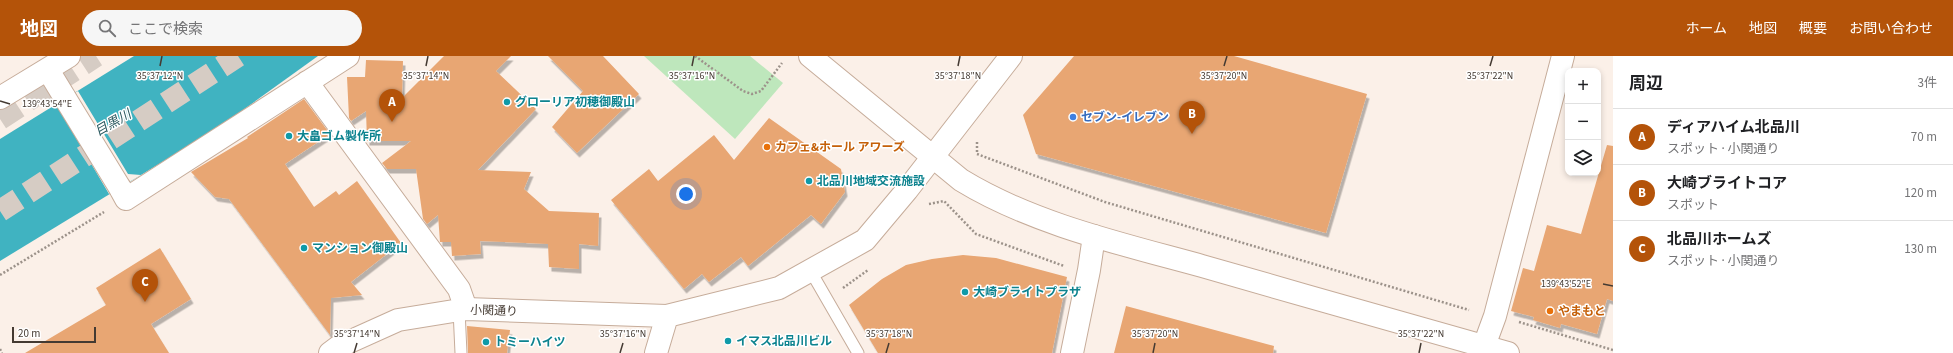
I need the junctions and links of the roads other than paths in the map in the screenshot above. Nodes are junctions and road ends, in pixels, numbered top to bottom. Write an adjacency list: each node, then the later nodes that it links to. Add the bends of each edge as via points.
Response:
1 (69, 56): 6 (street)
2 (348, 56): 7 (street)
3 (810, 56): 9 (street)
4 (1011, 56): 9 (street, 小関通り)
5 (1563, 56): 14 (street, via 1495,316)
6 (48, 70): 7 (street, bridge, via 123,193); 8 (street)
7 (307, 82): 12 (street, via 459,289)
8 (0, 98)
9 (933, 157): 10 (street, via 978,190 1017,208); 11 (street, 小関通り, via 864,240)
10 (1094, 236): 14 (street); 19 (street)
11 (810, 270): 13 (street, 小関通り, via 779,288); 18 (lane)
12 (463, 310): 13 (street, 小関通り); 15 (street, 小関通り, via 398,320); 16 (lane)
13 (667, 316): 17 (street)
14 (1484, 346): 20 (street)
15 (330, 353)
16 (461, 353)
17 (656, 353)
18 (858, 353)
19 (1072, 353)
20 (1508, 353)

